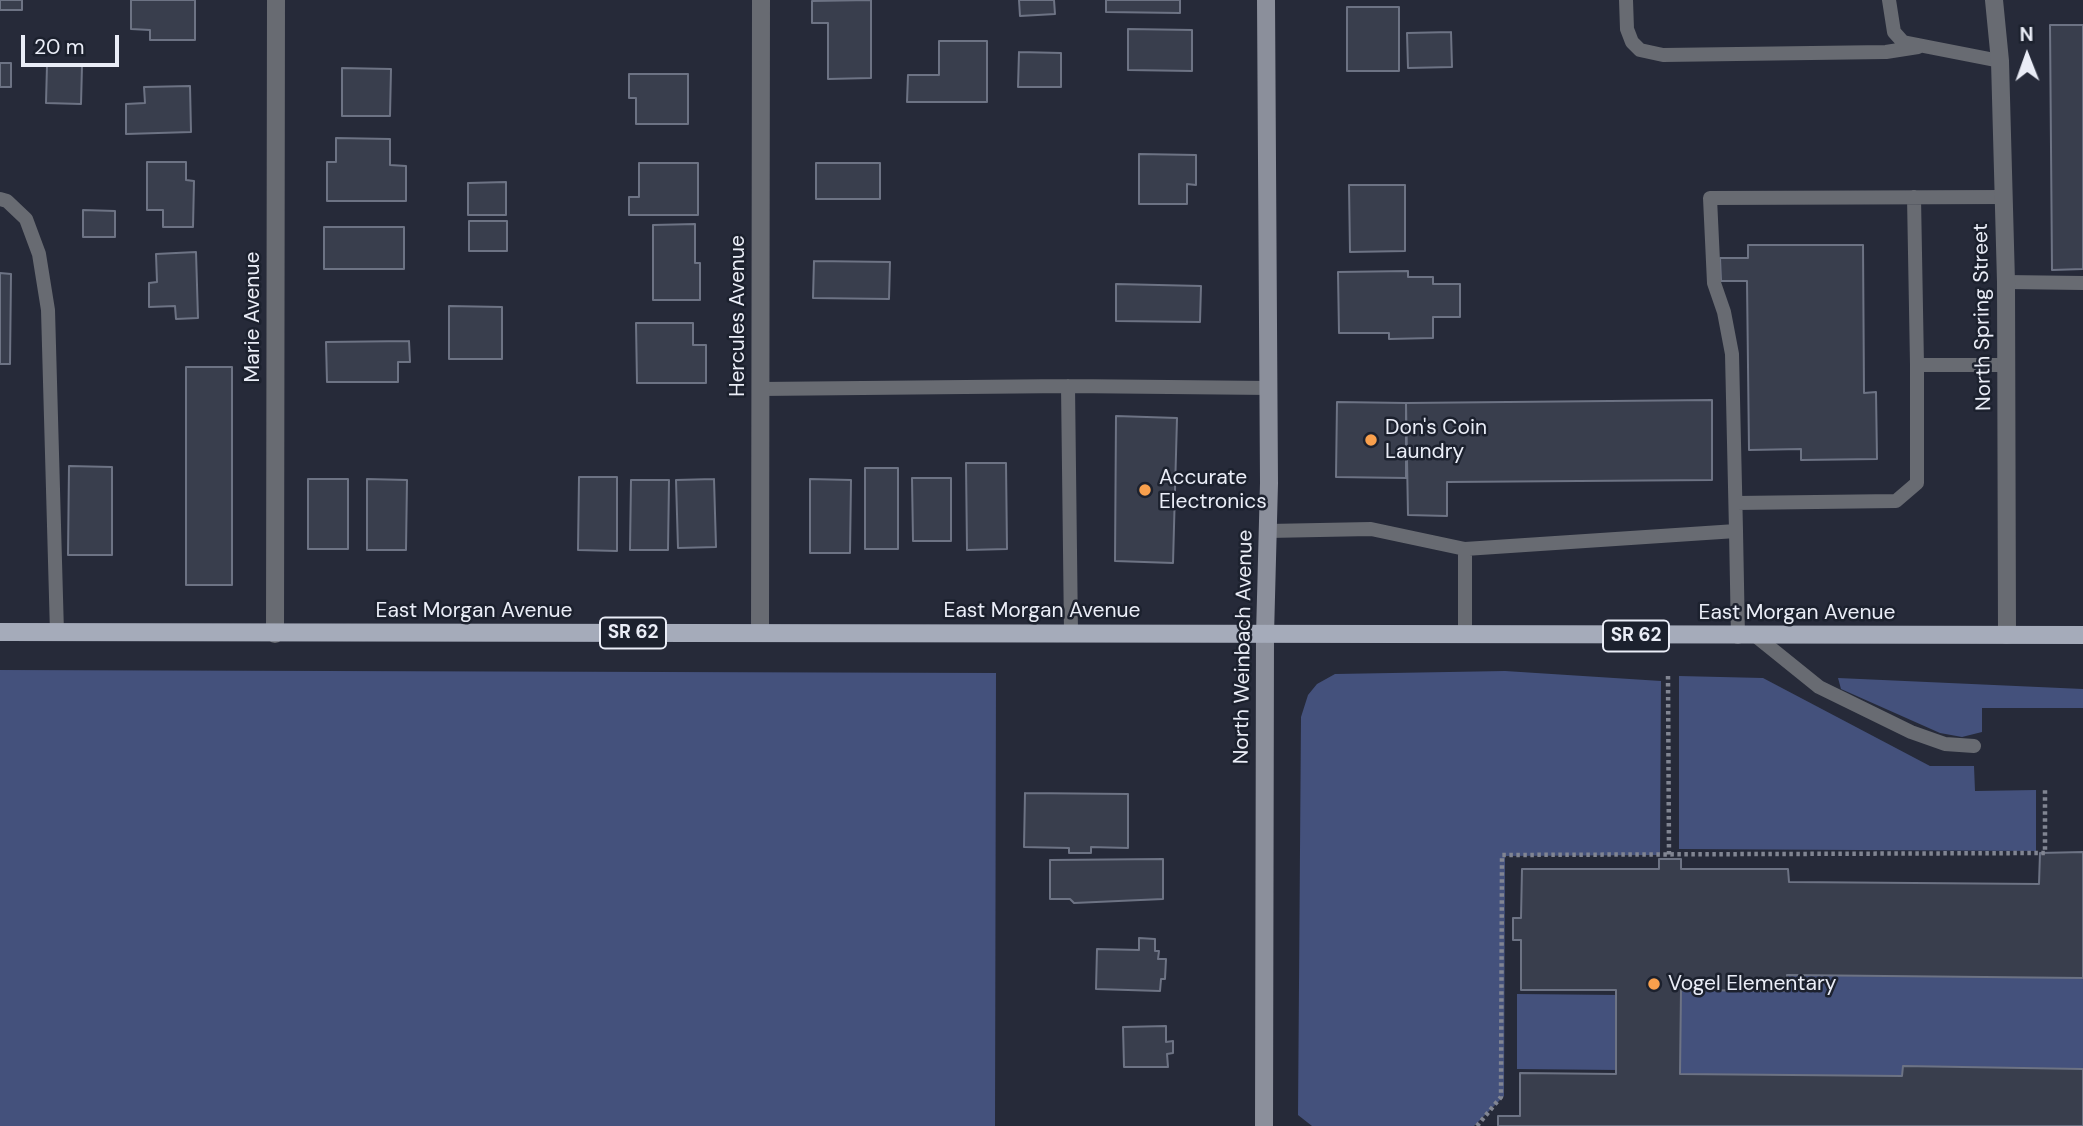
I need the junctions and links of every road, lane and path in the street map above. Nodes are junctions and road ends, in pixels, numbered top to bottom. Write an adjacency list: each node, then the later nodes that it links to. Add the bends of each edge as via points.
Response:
1 (276, 0): 27 (street, Marie Avenue)
2 (761, 0): 18 (street, Hercules Avenue)
3 (1266, 0): 17 (main road, North Weinbach Avenue)
4 (1626, 0): 7 (lane, via 1632,42 1640,50 1663,55 1886,52)
5 (1889, 0): 7 (lane, via 1894,32 1903,42)
6 (1994, 0): 8 (street, North Spring Street)
7 (1918, 47): 8 (lane)
8 (2000, 61): 10 (street, North Spring Street)
9 (1914, 197): 10 (lane); 14 (lane); 19 (lane, via 1710,198 1714,283 1732,354)
10 (2004, 197): 12 (street, North Spring Street)
11 (0, 199): 25 (lane, via 26,219 39,254 48,310)
12 (2006, 282): 13 (lane); 15 (street, North Spring Street)
13 (2083, 283)
14 (1917, 365): 15 (lane); 19 (lane, via 1917,483 1896,501)
15 (2007, 365): 29 (street, North Spring Street)
16 (1068, 386): 17 (lane); 18 (lane); 26 (lane)
17 (1269, 388): 20 (main road, North Weinbach Avenue)
18 (760, 389): 24 (street, Hercules Avenue)
19 (1736, 503): 21 (lane)
20 (1268, 531): 22 (lane, via 1371,530); 28 (main road, North Weinbach Avenue)
21 (1736, 531): 22 (lane); 32 (lane)
22 (1465, 549): 31 (lane)
23 (0, 632): 25 (main road, East Morgan Avenue / SR 62)
24 (760, 632): 26 (main road, East Morgan Avenue / SR 62); 27 (main road, East Morgan Avenue / SR 62)
25 (57, 633): 27 (main road, East Morgan Avenue / SR 62)
26 (1071, 633): 28 (main road, East Morgan Avenue / SR 62)
27 (275, 634)
28 (1265, 635): 31 (main road, East Morgan Avenue / SR 62); 38 (main road, North Weinbach Avenue)
29 (2007, 635): 30 (main road, East Morgan Avenue / SR 62); 33 (main road, East Morgan Avenue / SR 62)
30 (2083, 635)
31 (1465, 636): 32 (main road, East Morgan Avenue / SR 62)
32 (1738, 637): 33 (main road, East Morgan Avenue / SR 62)
33 (1757, 637): 35 (lane, via 1819,687 1910,732 1945,744)
34 (1668, 676): 37 (path)
35 (1974, 746)
36 (2045, 790): 37 (path, via 2045,853)
37 (1669, 855): 39 (path, via 1502,855 1501,1097)
38 (1266, 1124)
39 (1476, 1126)

